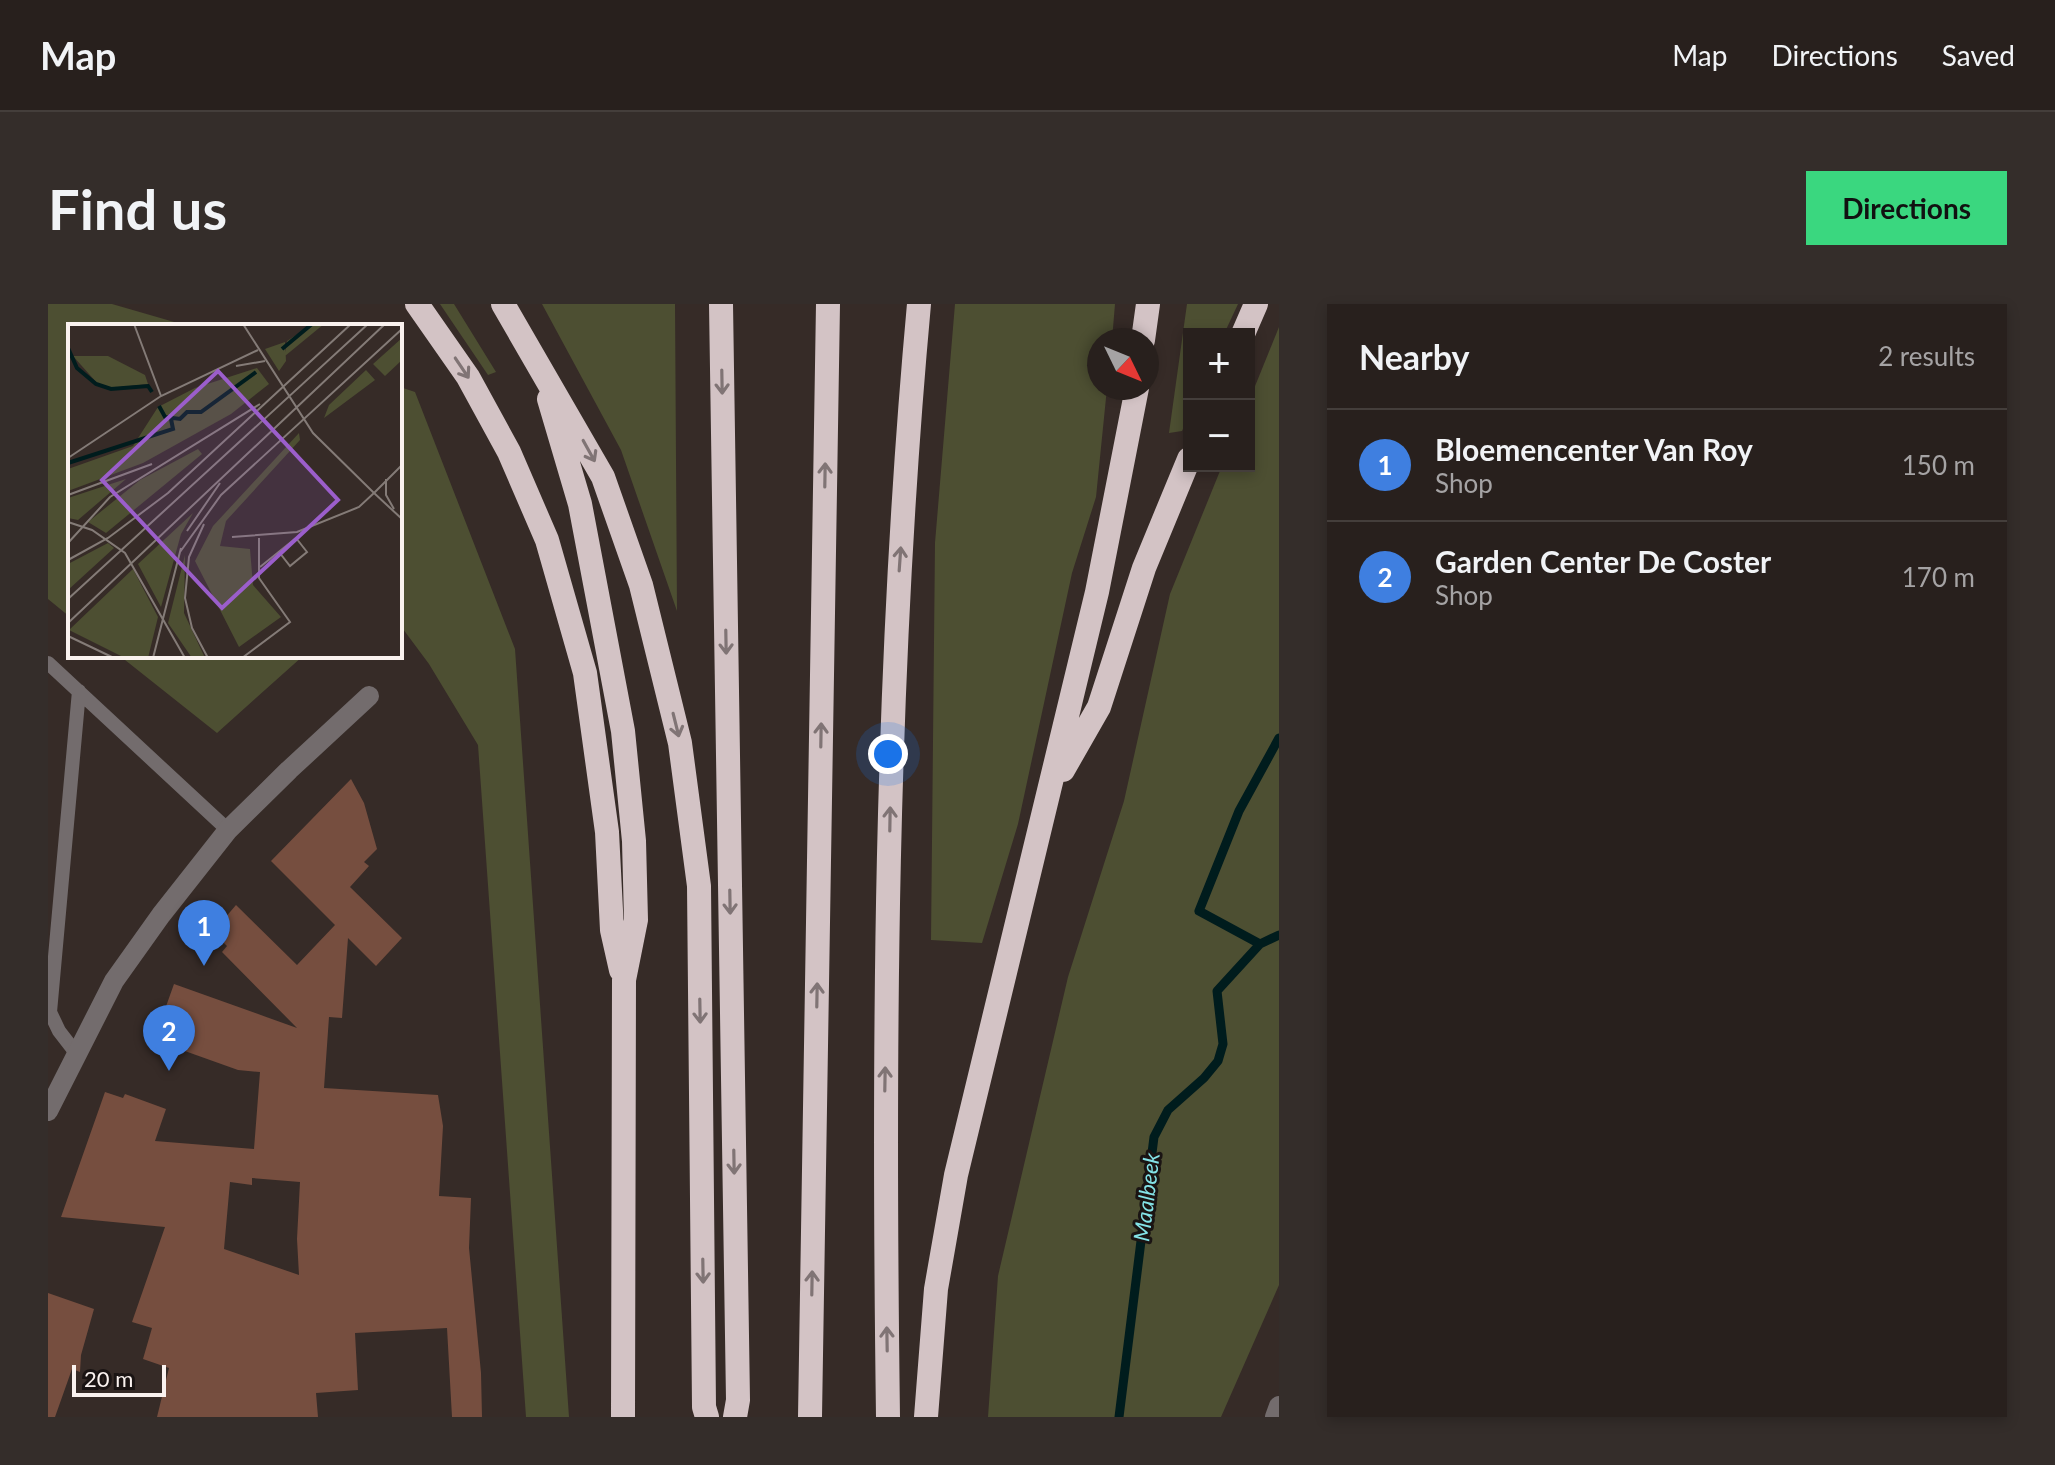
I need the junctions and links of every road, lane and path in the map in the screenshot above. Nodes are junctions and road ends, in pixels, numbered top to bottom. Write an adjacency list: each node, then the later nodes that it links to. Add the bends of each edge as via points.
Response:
1 (417, 304): 19 (highway, one-way to 19, via 468,377 509,452 547,540 585,673 607,832 612,930)
2 (503, 304): 10 (highway)
3 (721, 304): 26 (highway, one-way to 26)
4 (828, 304): 27 (highway, one-way to 4)
5 (919, 304): 28 (highway, one-way to 5, via 884,1128 892,726)
6 (1148, 304): 8 (highway)
7 (1256, 304): 9 (highway)
8 (1145, 328)
9 (1246, 328)
10 (537, 359): 19 (highway, via 580,504 623,731 636,920); 25 (highway, one-way to 25, via 603,477 641,585 680,743 699,886)
11 (1135, 400): 16 (highway, via 1097,592)
12 (1184, 472): 16 (highway, via 1144,568 1099,707)
13 (48, 663): 14 (lane)
14 (79, 691): 17 (lane); 18 (lane)
15 (369, 696): 17 (street)
16 (1049, 793): 29 (highway, via 956,1175 936,1289)
17 (228, 830): 21 (street, via 114,981)
18 (56, 861): 20 (lane)
19 (624, 980): 24 (highway)
20 (51, 1020): 21 (lane)
21 (76, 1053): 22 (street)
22 (48, 1111)
23 (1279, 1406): 30 (street)
24 (623, 1417)
25 (707, 1417)
26 (735, 1417)
27 (810, 1417)
28 (888, 1417)
29 (926, 1417)
30 (1275, 1417)

